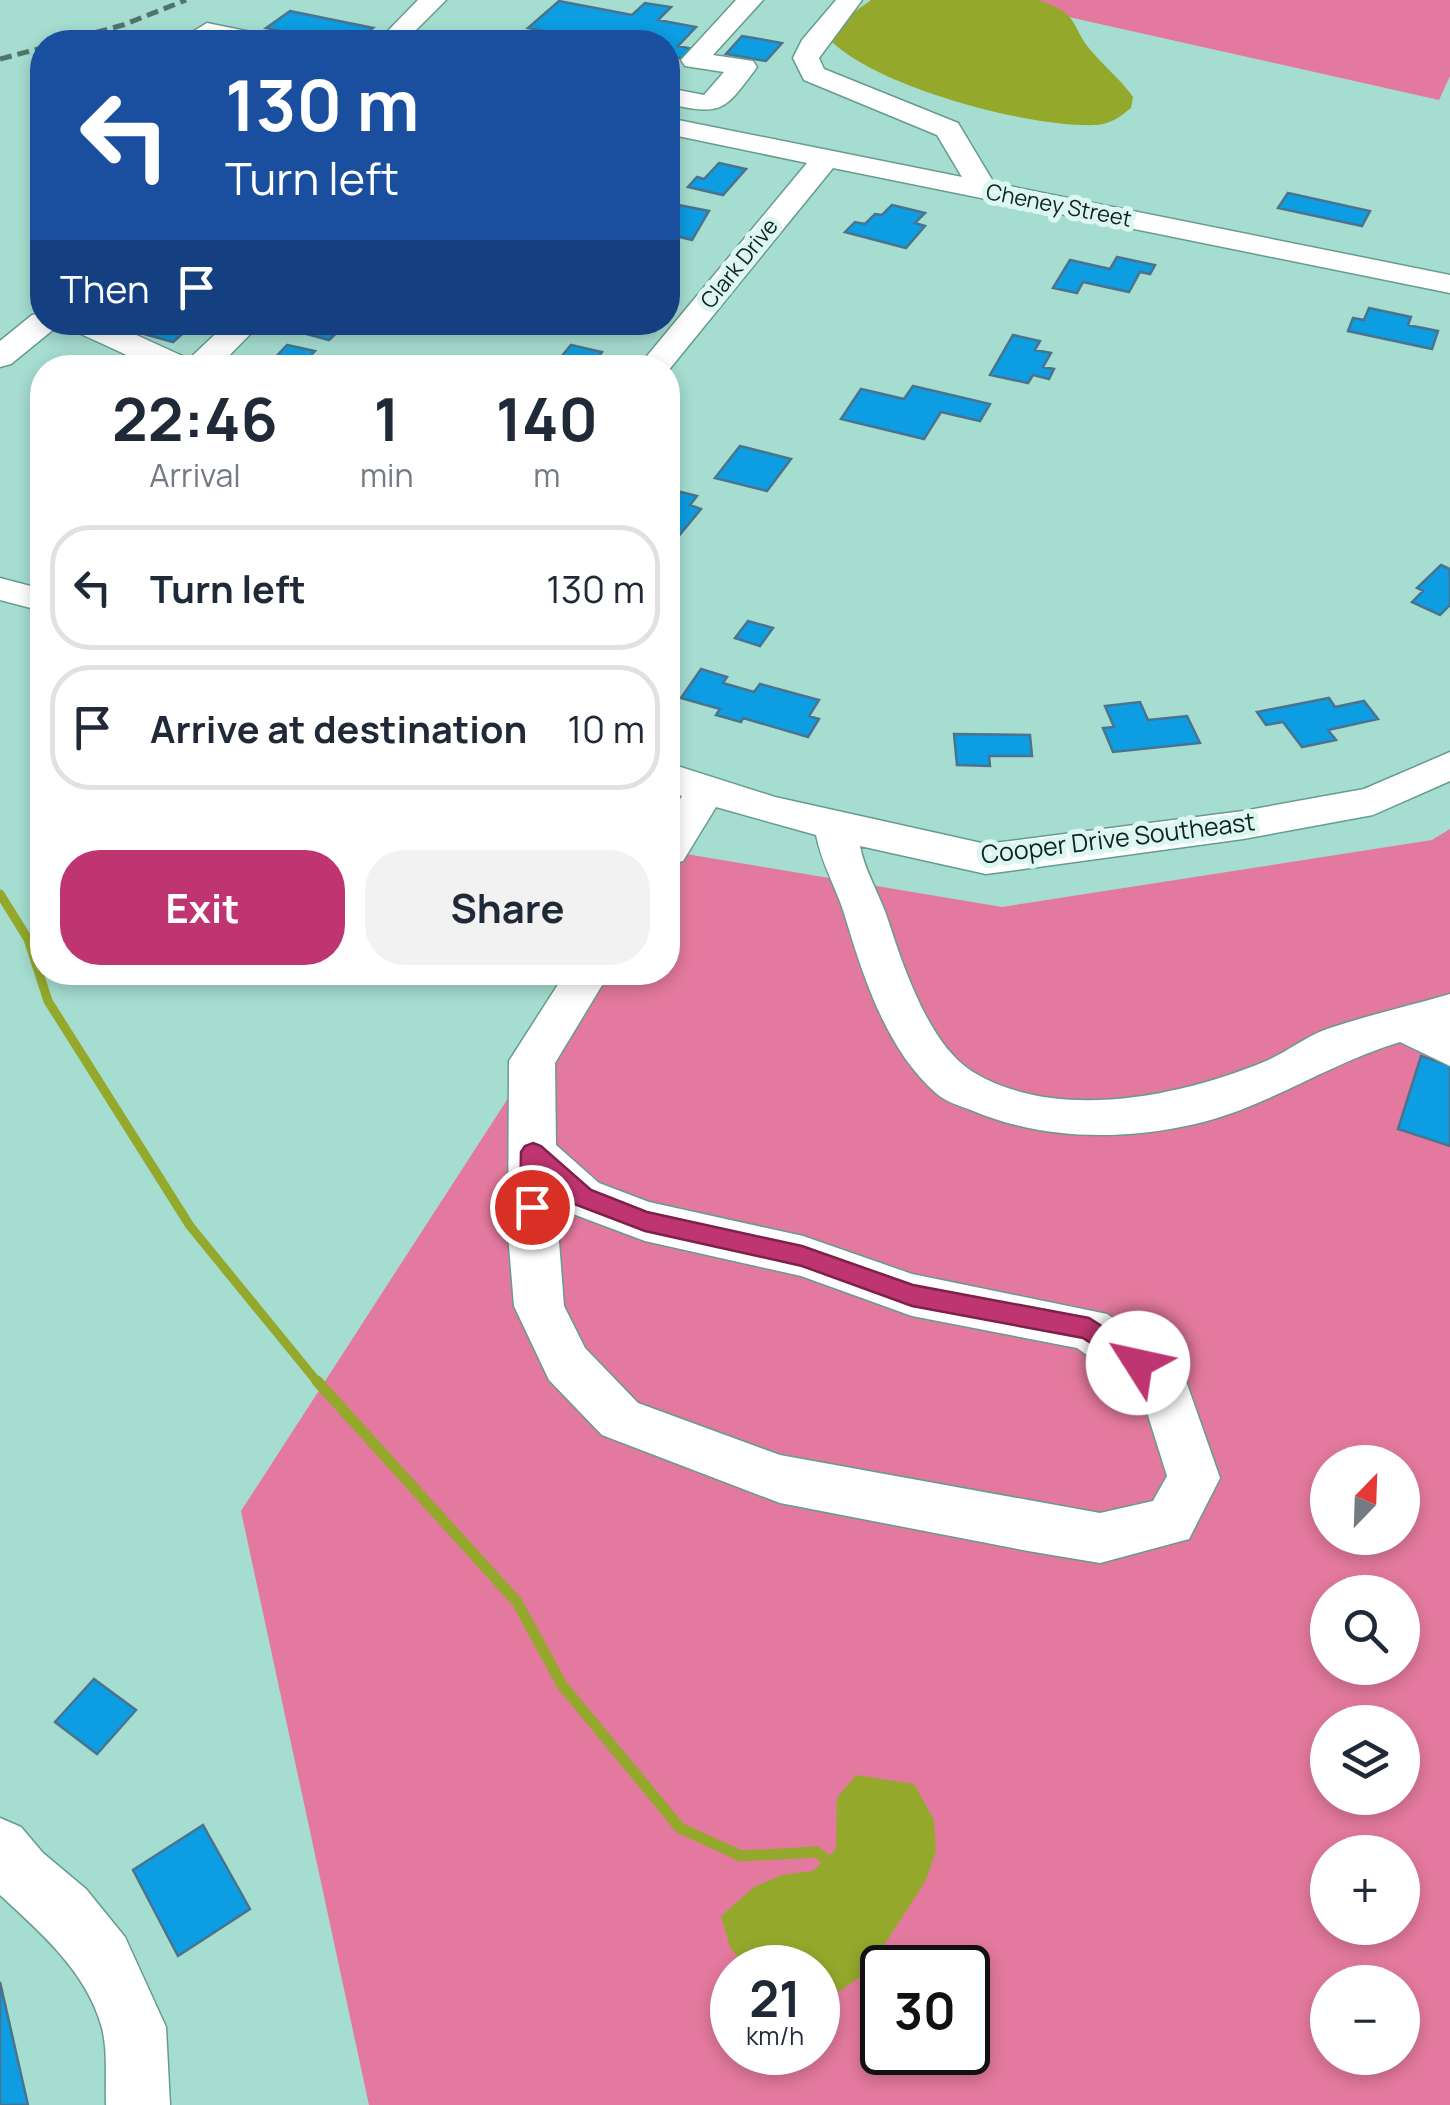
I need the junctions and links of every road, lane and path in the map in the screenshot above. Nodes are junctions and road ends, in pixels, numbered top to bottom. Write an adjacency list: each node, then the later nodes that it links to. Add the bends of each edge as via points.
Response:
1 (433, 0): 4 (street)
2 (743, 0): 6 (street, via 694,60 744,67)
3 (849, 0): 10 (street, via 811,46 806,58 813,74 948,130)
4 (402, 30)
5 (680, 98): 6 (street)
6 (710, 104): 7 (street)
7 (680, 124)
8 (680, 128): 9 (street, Cheney Street)
9 (826, 158): 10 (street, Cheney Street); 17 (street, Clark Drive)
10 (984, 190): 11 (street, Cheney Street)
11 (1450, 284)
12 (30, 333): 18 (street)
13 (110, 335): 15 (street)
14 (233, 335): 16 (street)
15 (154, 355)
16 (212, 355)
17 (664, 355)
18 (0, 357)
19 (0, 589): 20 (street)
20 (30, 597)
21 (1450, 765): 24 (street, Cooper Drive Southeast, via 1373,802 986,859)
22 (680, 781): 23 (street, Cooper Drive Southeast)
23 (707, 789): 24 (street, Cooper Drive Southeast); 25 (street)
24 (835, 825): 28 (street, via 843,867 858,890 914,1039 955,1084 1019,1111 1144,1115 1198,1106 1286,1072 1338,1043)
25 (680, 832)
26 (581, 985): 30 (street, via 532,1061)
27 (1450, 1011): 28 (street)
28 (1403, 1023): 29 (street)
29 (1450, 1049)
30 (533, 1152): 30 (street, via 539,1306 566,1364 620,1419 780,1480 1100,1538 1170,1522 1194,1478 1162,1380 1089,1329 912,1295 802,1256 645,1222 582,1197)
31 (0, 1848): 32 (street, via 103,1959 134,2026)
32 (138, 2105)

